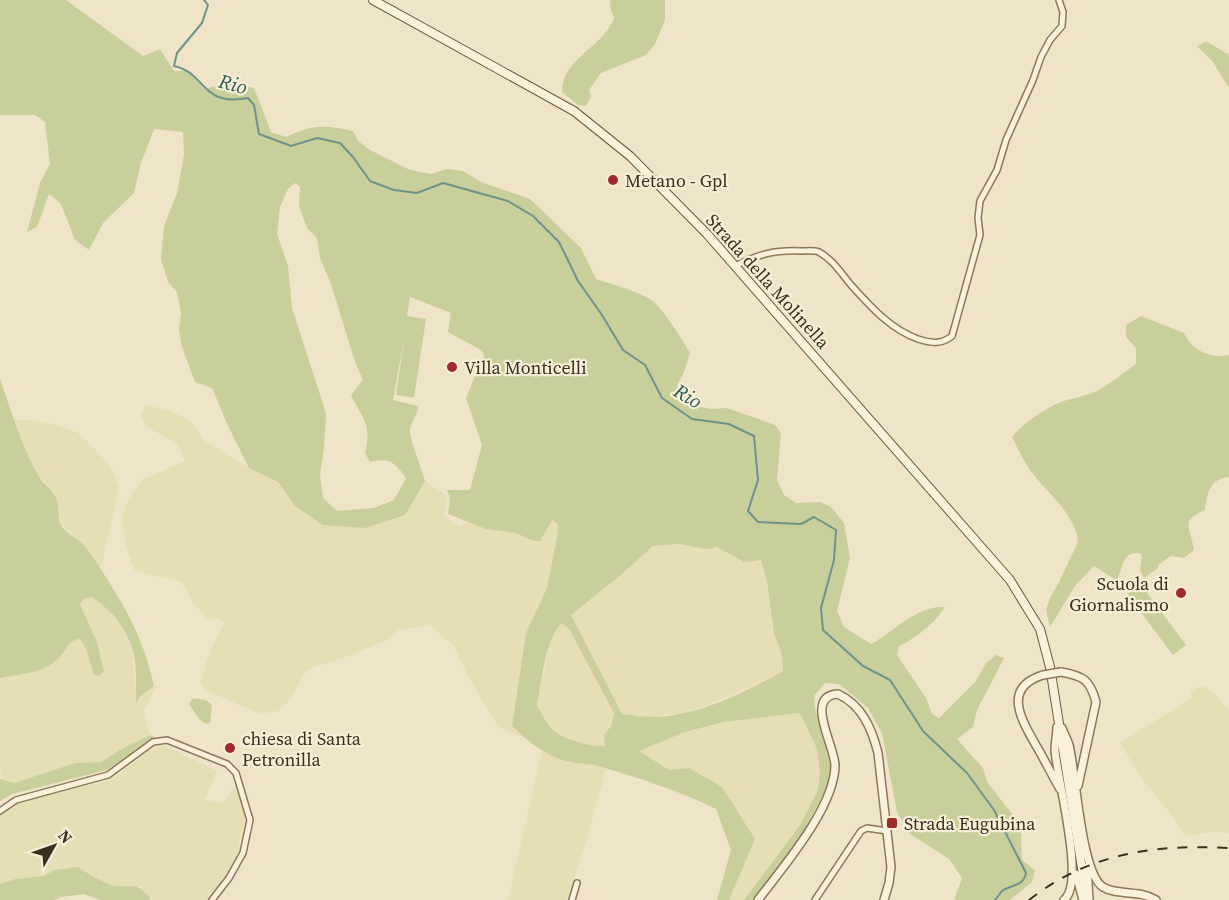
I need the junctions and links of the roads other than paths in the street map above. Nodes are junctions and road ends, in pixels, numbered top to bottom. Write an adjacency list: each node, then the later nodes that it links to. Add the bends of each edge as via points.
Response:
1 (373, 0): 3 (main road, Strada della Molinella, via 574,111 630,156)
2 (1059, 0): 3 (street, via 1062,26 1041,57 997,170 980,201 980,235 952,336 944,343 928,342 891,326 832,261 817,251 780,250)
3 (735, 266): 4 (main road, Strada della Molinella, via 1010,580 1040,629)
4 (1058, 718): 5 (street, Strada della Molinella, via 1069,744); 6 (street, Strada della Molinella, via 1055,750); 19 (main road, Strada della Molinella)
5 (1077, 791): 6 (street, bridge, via 1096,702 1093,691 1086,680 1076,675 1043,675 1022,687 1018,710); 9 (street, Strada della Molinella)
6 (1063, 795): 10 (street, Strada della Molinella)
7 (0, 811): 14 (street, via 16,800 108,774 153,742 167,740 227,764 236,772 250,820 243,853)
8 (887, 831): 16 (street, via 874,738 866,719 855,705 838,694 827,696 821,711 835,764 830,792 804,838); 17 (street, via 861,831); 18 (street, via 891,867)
9 (1084, 840): 13 (street, via 1092,873 1101,886); 19 (street, via 1090,885)
10 (1070, 842): 12 (street, via 1073,884); 19 (street, via 1078,885)
11 (577, 883): 15 (street)
12 (1067, 899)
13 (1154, 899)
14 (213, 900)
15 (572, 900)
16 (758, 900)
17 (815, 900)
18 (884, 900)
19 (1087, 900)

